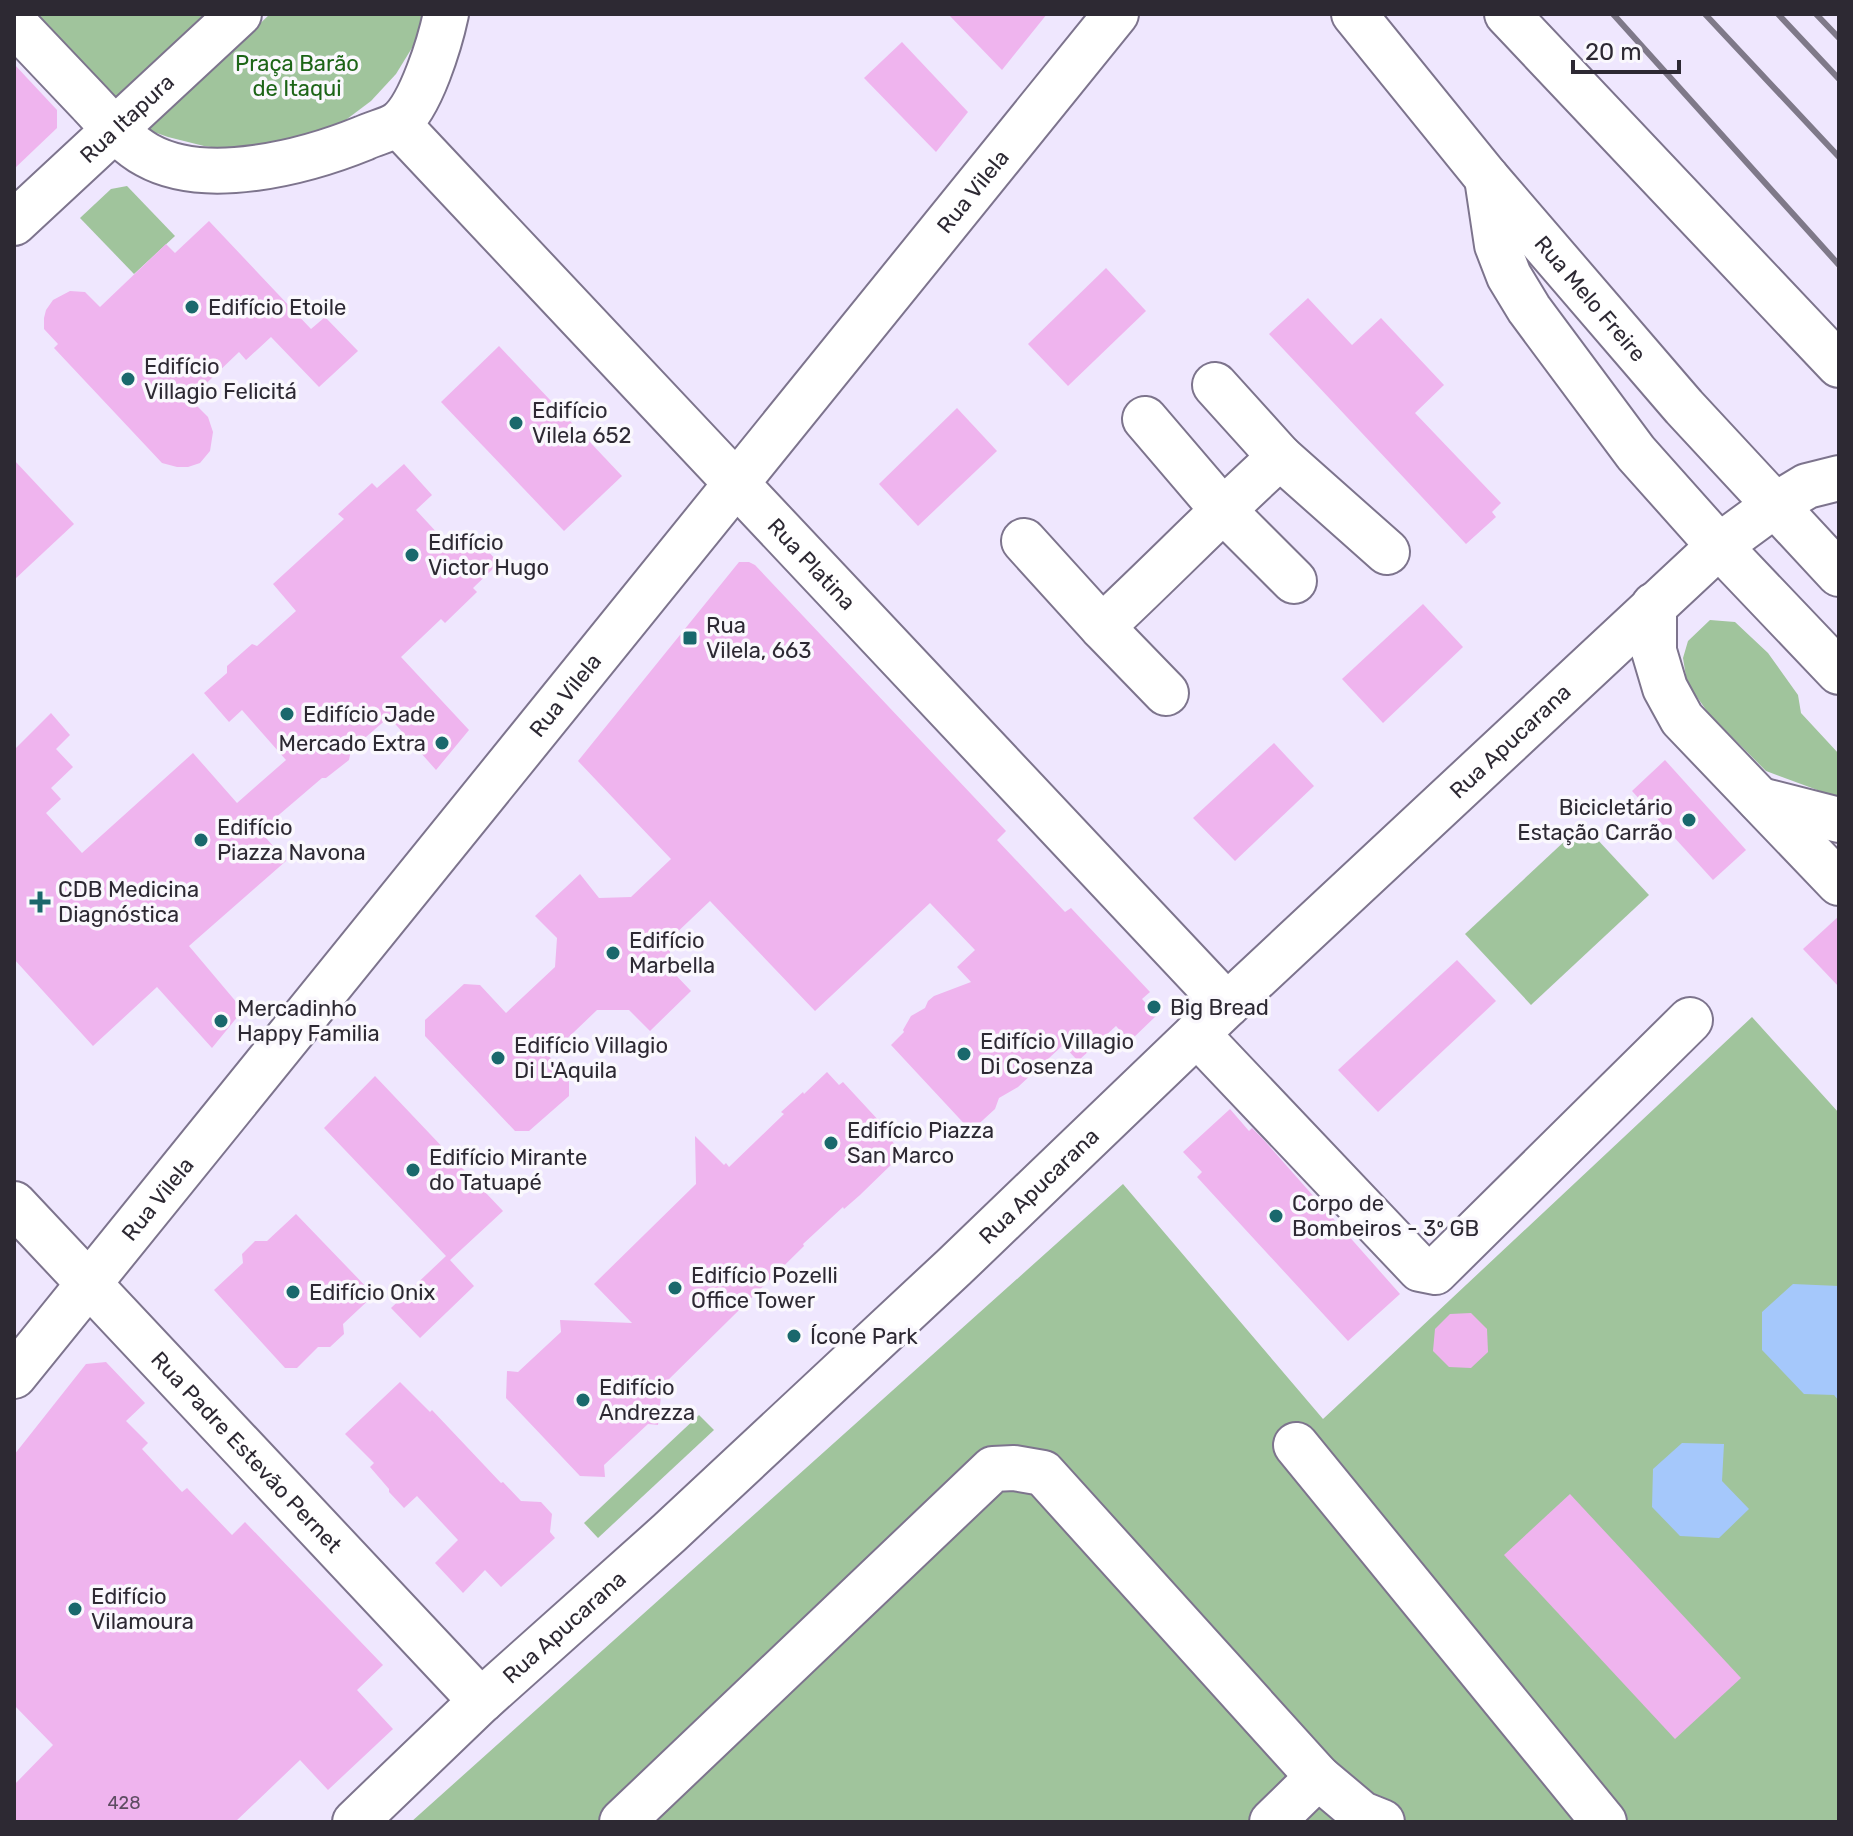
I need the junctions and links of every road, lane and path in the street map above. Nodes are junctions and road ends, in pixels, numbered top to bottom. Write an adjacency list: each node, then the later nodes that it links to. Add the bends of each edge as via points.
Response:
1 (239, 14): 8 (main road, Rua Itapura)
2 (446, 14): 7 (main road, via 417,99)
3 (1116, 14): 16 (main road, Rua Vilela)
4 (1354, 14): 9 (main road, Rua Melo Freire)
5 (1507, 14): 11 (main road)
6 (14, 23): 8 (main road)
7 (398, 124): 8 (main road, via 305,159 197,171 145,154); 16 (main road, Rua Platina)
8 (115, 129): 10 (main road, Rua Itapura)
9 (1487, 178): 17 (main road, Rua Melo Freire); 20 (main road, via 1497,245 1529,309 1636,453)
10 (14, 223)
11 (1839, 365)
12 (1215, 385): 14 (main road)
13 (1145, 419): 18 (main road)
14 (1280, 457): 18 (main road); 21 (main road)
15 (1839, 478): 17 (main road, Rua Apucarana, via 1807,486)
16 (736, 482): 31 (main road, Rua Platina); 34 (main road, Rua Vilela)
17 (1775, 505): 20 (main road, Rua Apucarana); 22 (main road, Rua Melo Freire)
18 (1222, 509): 23 (main road); 25 (main road)
19 (1024, 541): 25 (main road)
20 (1719, 546): 24 (main road, Rua Apucarana); 26 (main road)
21 (1387, 552)
22 (1839, 574)
23 (1294, 581)
24 (1654, 605): 28 (main road, via 1654,651 1665,688 1682,719); 31 (main road, Rua Apucarana)
25 (1102, 627): 27 (main road)
26 (1839, 672)
27 (1166, 693)
28 (1760, 800): 29 (main road); 30 (main road)
29 (1839, 820)
30 (1839, 883)
31 (1212, 1020): 32 (main road, Rua Platina, via 1420,1269 1435,1272); 37 (main road, Rua Apucarana, via 703,1501)
32 (1690, 1020)
33 (14, 1204): 34 (main road, Rua Padre Estevão Pernet)
34 (89, 1283): 35 (main road, Rua Vilela); 37 (main road, Rua Padre Estevão Pernet)
35 (14, 1376)
36 (1296, 1445): 43 (main road)
37 (481, 1701): 39 (main road, Rua Apucarana)
38 (1318, 1777): 40 (main road, via 1043,1473 993,1469); 41 (main road); 42 (main road, via 1362,1814)
39 (355, 1822)
40 (622, 1822)
41 (1272, 1822)
42 (1382, 1822)
43 (1604, 1822)

